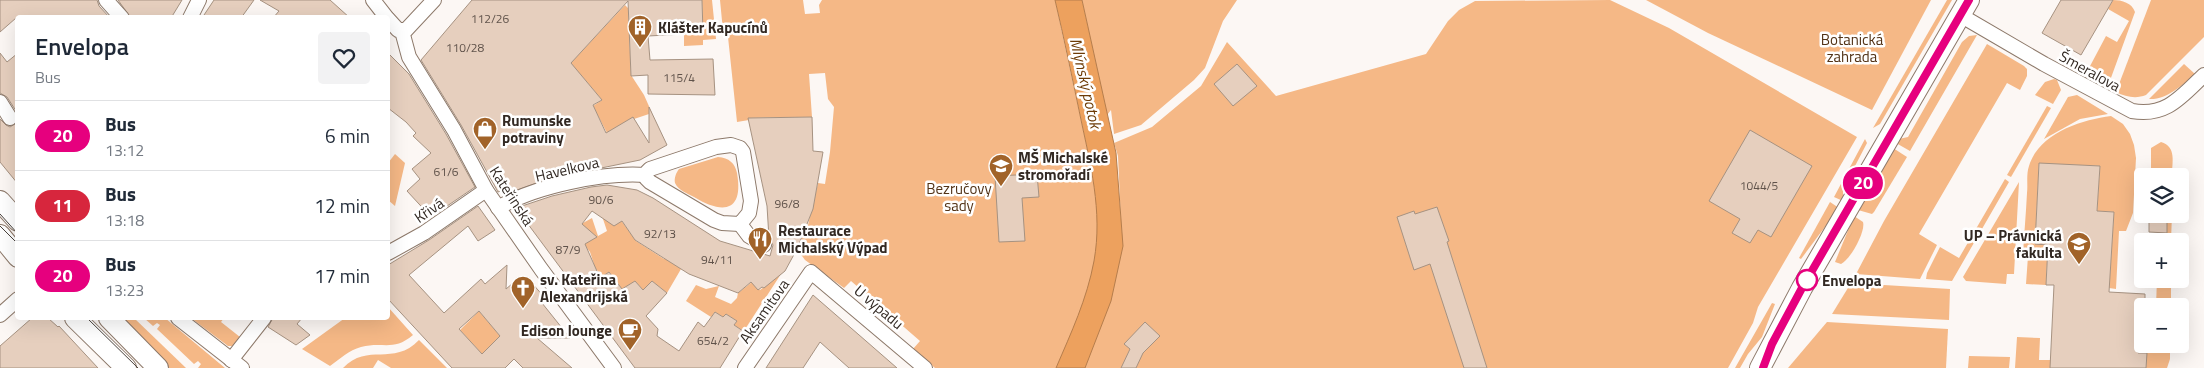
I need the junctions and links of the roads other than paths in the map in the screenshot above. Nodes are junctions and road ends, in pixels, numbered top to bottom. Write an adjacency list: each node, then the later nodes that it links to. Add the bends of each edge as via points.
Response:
1 (106, 0): 6 (street)
2 (199, 0): 7 (street)
3 (373, 0): 8 (street)
4 (434, 0): 10 (street, via 411,26)
5 (1964, 8): 11 (street, Šmeralova, via 2044,64 2132,110 2146,113 2168,107); 37 (street, via 1772,344)
6 (119, 15)
7 (192, 15)
8 (385, 15)
9 (390, 22): 10 (street)
10 (402, 31): 15 (street, Kateřinská, via 409,57)
11 (2204, 75)
12 (0, 102): 13 (street)
13 (10, 118)
14 (646, 175): 17 (street, Havelkova, via 616,175 566,183); 19 (street, via 650,182 714,220); 19 (street, via 650,169 716,147 731,145 740,148 745,158 751,201 749,213)
15 (486, 190): 17 (street, Kateřinská); 22 (street, Křivá, via 424,233)
16 (0, 202): 18 (street)
17 (498, 208): 34 (street, Kateřinská)
18 (15, 217)
19 (740, 224): 21 (street, via 749,236)
20 (0, 235): 23 (street)
21 (764, 245)
22 (390, 252)
23 (15, 253)
24 (811, 272): 35 (street, Aksamitova); 36 (street, U výpadu)
25 (15, 302): 26 (street)
26 (0, 315)
27 (76, 320): 32 (street)
28 (111, 320): 33 (street)
29 (181, 320): 31 (street)
30 (263, 320): 31 (street)
31 (237, 364)
32 (126, 368)
33 (158, 368)
34 (614, 368)
35 (744, 368)
36 (925, 368)
37 (1762, 368)

